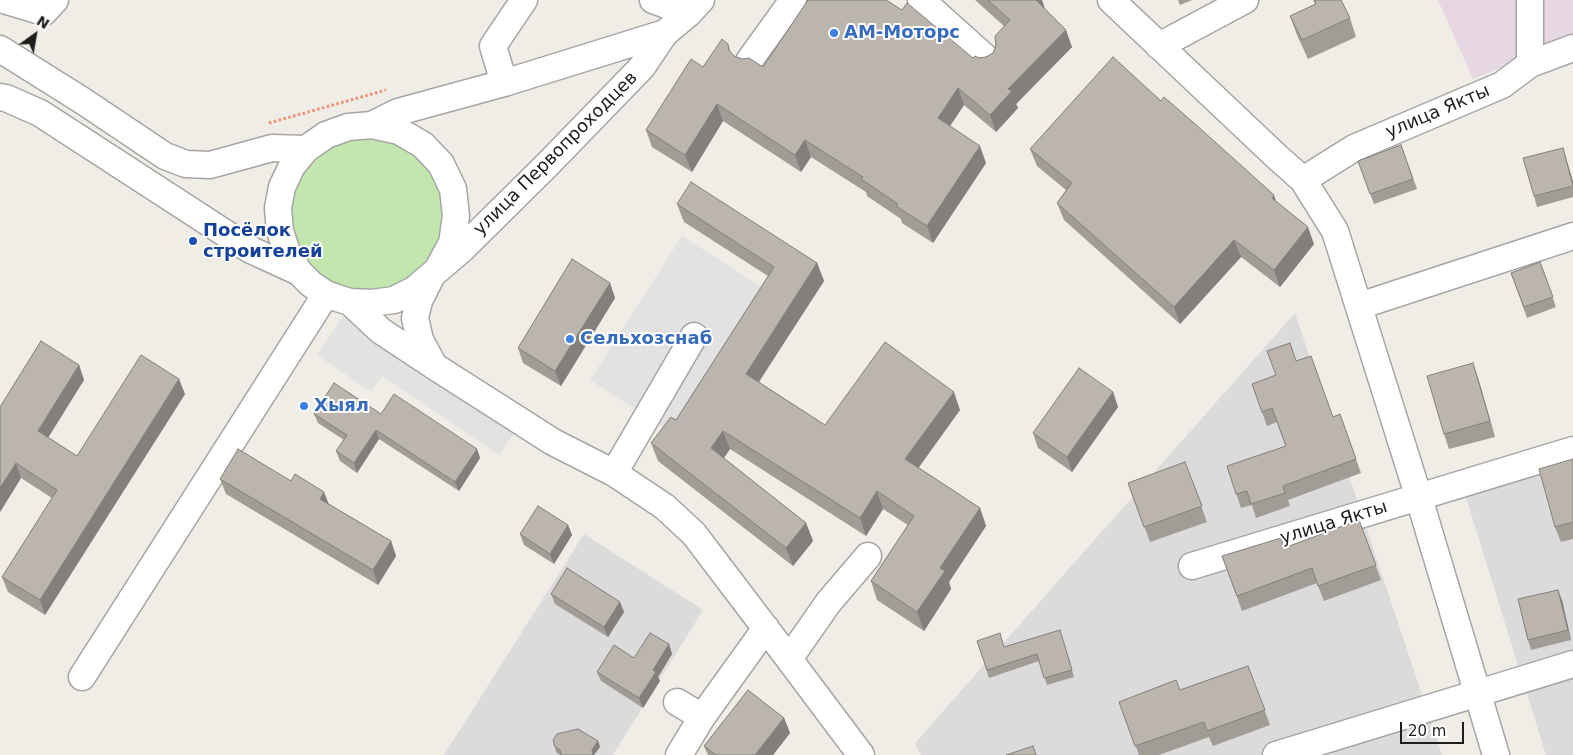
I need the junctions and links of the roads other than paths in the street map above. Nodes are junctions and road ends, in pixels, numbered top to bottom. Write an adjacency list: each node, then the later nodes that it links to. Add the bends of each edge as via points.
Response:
1 (4, 0): 2 (street, via 44,12)
2 (55, 0)
3 (524, 0): 18 (street, via 493,46)
4 (653, 0): 10 (street)
5 (793, 0): 16 (street)
6 (922, 0): 15 (street)
7 (1111, 0): 12 (street)
8 (1245, 0): 12 (street)
9 (1530, 0): 17 (street)
10 (695, 6): 11 (street, улица Первопроходцев)
11 (665, 33): 18 (street, улица Первопроходцев); 25 (street, улица Первопроходцев, via 642,67 462,249)
12 (1159, 46): 22 (street)
13 (1573, 48): 17 (street, улица Якты)
14 (0, 49): 21 (street, via 165,156 186,164 210,165 272,148)
15 (988, 60)
16 (749, 61)
17 (1530, 64): 22 (street, улица Якты, via 1502,85 1354,148)
18 (504, 83): 20 (street, улица Первопроходцев, via 398,112)
19 (0, 98): 24 (street, улица Первопроходцев, via 40,113 251,250)
20 (372, 125): 21 (street, улица Первопроходцев, via 348,127 326,135); 25 (street, улица Первопроходцев, via 399,131 422,144 441,164 453,189 456,216 452,243)
21 (306, 149): 24 (street, улица Первопроходцев, via 282,186 278,208 280,231)
22 (1303, 180): 28 (street, via 1335,231)
23 (1573, 236): 28 (street)
24 (299, 272): 26 (street, улица Первопроходцев)
25 (435, 272): 27 (street, улица Первопроходцев, via 414,290 394,300); 30 (street, via 419,301 415,318 420,340)
26 (326, 294): 27 (street, улица Первопроходцев); 39 (street)
27 (350, 302): 30 (street, via 381,330)
28 (1359, 306): 33 (street)
29 (694, 336): 32 (street)
30 (434, 366): 32 (street, via 553,442)
31 (1573, 450): 33 (street, улица Якты)
32 (614, 473): 36 (street, via 665,508 694,534)
33 (1419, 498): 35 (street, улица Якты); 40 (street)
34 (868, 556): 37 (street, via 828,603)
35 (1192, 566)
36 (766, 628): 37 (street); 42 (street)
37 (790, 659): 44 (street)
38 (1573, 664): 40 (street)
39 (82, 677)
40 (1476, 693): 45 (street); 46 (street)
41 (677, 702): 42 (street)
42 (702, 717): 43 (street)
43 (679, 755)
44 (861, 755)
45 (1276, 755)
46 (1496, 755)

